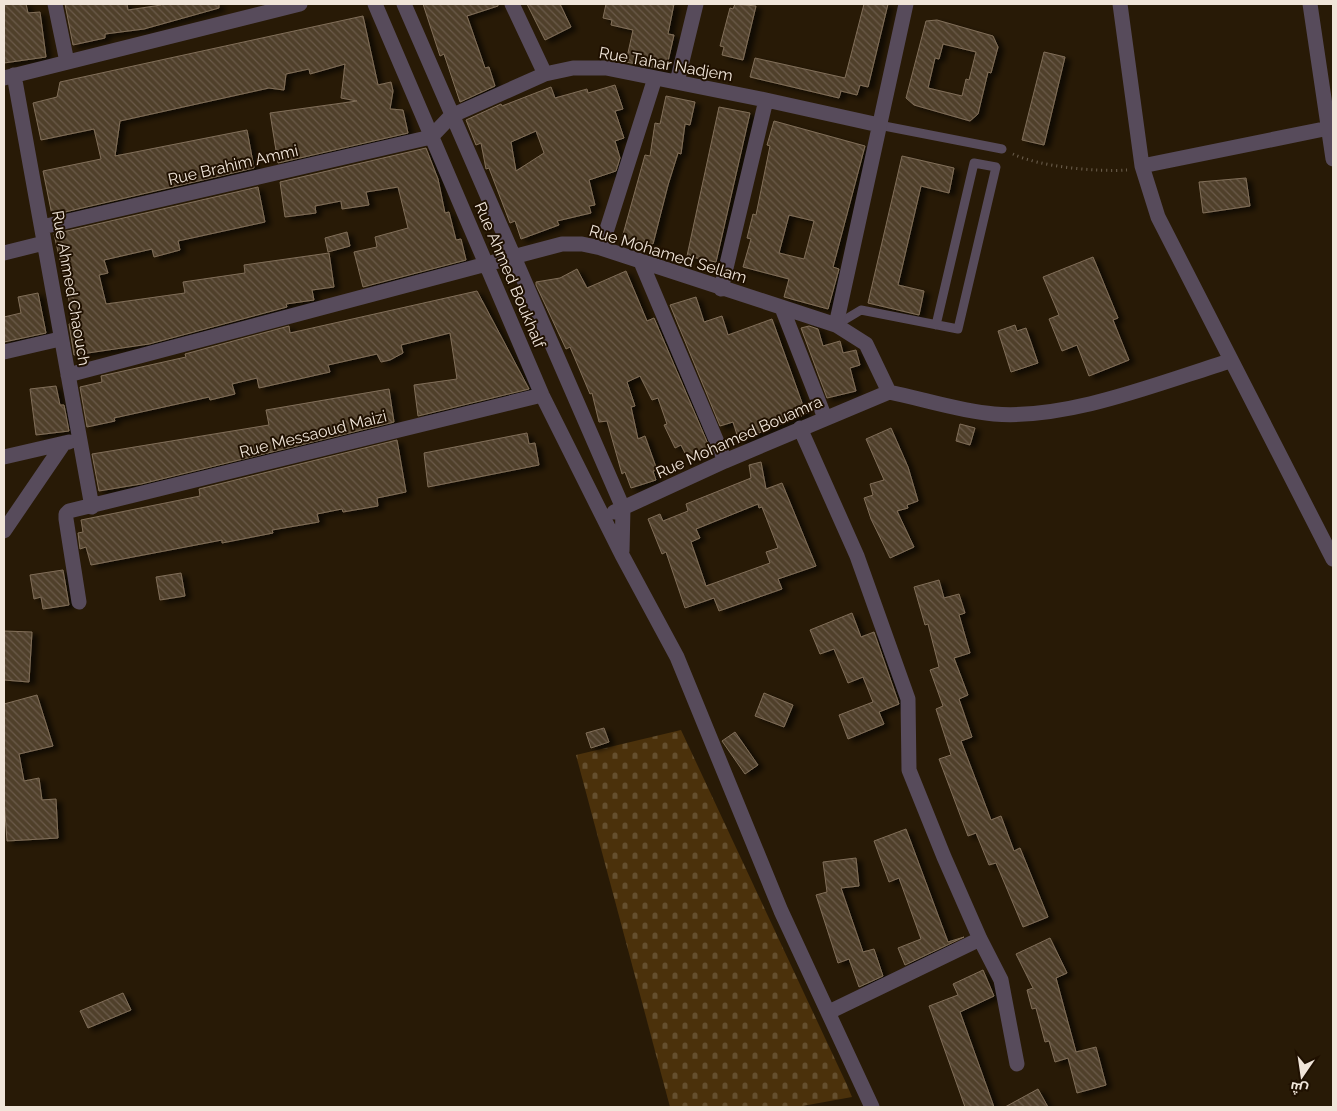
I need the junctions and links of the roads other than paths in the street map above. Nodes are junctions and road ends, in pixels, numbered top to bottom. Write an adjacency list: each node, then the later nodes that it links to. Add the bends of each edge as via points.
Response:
1 (55, 4): 10 (street)
2 (300, 4): 10 (street)
3 (375, 4): 18 (street, Rue Ahmed Boukhalf)
4 (404, 4): 16 (street)
5 (512, 4): 11 (street)
6 (696, 4): 14 (street)
7 (906, 4): 17 (street)
8 (1120, 4): 22 (street)
9 (1310, 4): 19 (street)
10 (67, 62): 12 (street)
11 (545, 74): 13 (street, Rue Tahar Nadjem, via 573,68 606,68); 16 (street, Rue Tahar Nadjem)
12 (9, 77): 23 (street, Rue Ahmed Chaouch)
13 (655, 78): 14 (street, Rue Tahar Nadjem); 25 (street)
14 (676, 82): 15 (street, Rue Tahar Nadjem)
15 (766, 100): 17 (street, Rue Tahar Nadjem); 30 (street)
16 (451, 116): 18 (street, Rue Tahar Nadjem); 27 (street)
17 (879, 125): 20 (lane); 32 (street)
18 (431, 137): 23 (street, Rue Brahim Ammi); 29 (street, Rue Ahmed Boukhalf)
19 (1331, 137): 21 (street); 22 (street)
20 (1002, 149)
21 (1333, 159)
22 (1142, 166): 36 (street, via 1158,217)
23 (42, 227): 24 (street, Rue Ahmed Chaouch)
24 (44, 243): 26 (street); 34 (street, Rue Ahmed Chaouch)
25 (601, 248): 27 (street, Rue Mohamed Sellam, via 562,244); 28 (street, Rue Mohamed Sellam)
26 (4, 253)
27 (514, 258): 29 (street, Rue Mohamed Sellam); 47 (street)
28 (641, 262): 30 (street, Rue Mohamed Sellam); 45 (street)
29 (488, 266): 37 (street, Rue Mohamed Sellam); 39 (street, Rue Ahmed Boukhalf)
30 (721, 289): 31 (street, Rue Mohamed Sellam)
31 (782, 308): 32 (street, Rue Mohamed Sellam); 40 (street)
32 (836, 325): 33 (lane, via 861,310 929,324 958,329 996,168 974,163); 38 (street, Rue Mohamed Sellam, via 866,344)
33 (936, 325)
34 (60, 339): 35 (street); 37 (street, Rue Ahmed Chaouch)
35 (4, 352)
36 (1230, 361): 38 (street, via 1080,406 1046,413 992,414); 51 (street)
37 (68, 375): 42 (street, Rue Ahmed Chaouch)
38 (890, 392): 40 (street, Rue Mohamed Bouamra)
39 (542, 395): 46 (street, Rue Messaoud Maizi); 48 (street, Rue Ahmed Boukhalf)
40 (825, 418): 41 (street, Rue Mohamed Bouamra)
41 (800, 428): 45 (street, Rue Mohamed Bouamra); 53 (street, via 857,556 908,699 909,770)
42 (80, 439): 43 (street); 46 (street, Rue Ahmed Chaouch)
43 (64, 443): 44 (street); 49 (street)
44 (4, 458)
45 (726, 461): 47 (street, Rue Mohamed Bouamra)
46 (92, 506): 52 (street, Rue Messaoud Maizi, via 66,514)
47 (623, 508): 48 (street, Rue Mohamed Bouamra); 50 (street)
48 (604, 517): 50 (street, Rue Ahmed Boukhalf)
49 (4, 531)
50 (622, 555): 54 (street, Rue Ahmed Boukhalf, via 677,657 781,911)
51 (1333, 559)
52 (79, 602)
53 (980, 939): 54 (street); 55 (street, via 1002,980)
54 (829, 1012): 56 (street, Rue Ahmed Boukhalf)
55 (1017, 1064)
56 (872, 1107)

